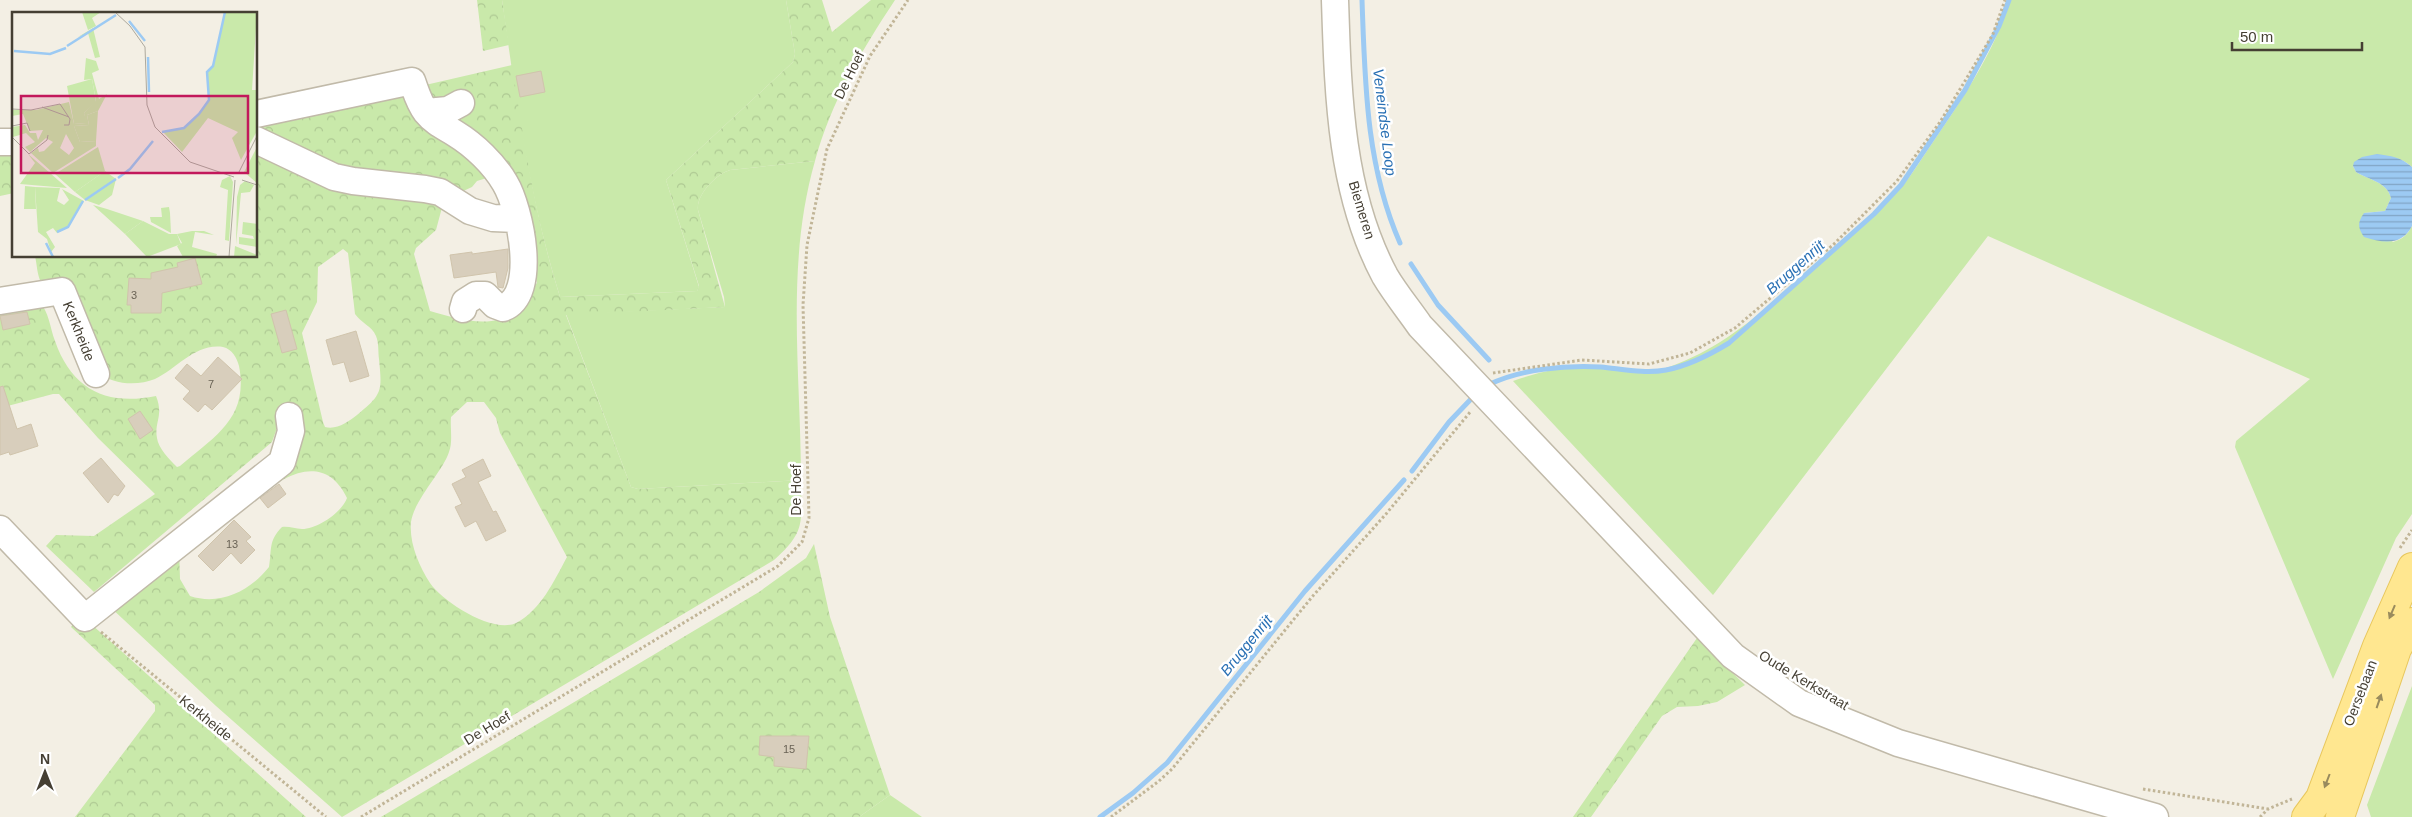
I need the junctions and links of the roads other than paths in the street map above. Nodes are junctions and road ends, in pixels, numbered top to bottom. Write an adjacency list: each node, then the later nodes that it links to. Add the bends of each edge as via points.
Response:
1 (1334, 0): 10 (street, Biemeren, via 1338,100 1353,184 1365,228 1386,276 1420,326)
2 (461, 103): 3 (street, via 448,110)
3 (426, 112): 4 (street, via 412,81); 6 (street, via 488,161 505,183)
4 (258, 114)
5 (258, 141): 6 (street, via 334,177 440,192 470,210 493,218)
6 (516, 219): 8 (street, via 523,247 524,275 520,290 511,305 503,308 485,295 476,295 465,302)
7 (0, 302): 9 (street, Kerkheide, via 62,291)
8 (463, 308)
9 (96, 374)
10 (1485, 383): 15 (street, Oude Kerkstraat, via 1733,656 1799,704 1898,743)
11 (289, 416): 12 (street, via 291,431 282,462 85,618)
12 (0, 529)
13 (2412, 567): 16 (main road, Oersebaan, one-way to 16, via 2377,646 2320,798)
14 (2412, 622): 17 (main road, Oersebaan, one-way to 14, via 2397,649)
15 (2155, 817)
16 (2306, 817)
17 (2340, 817)

